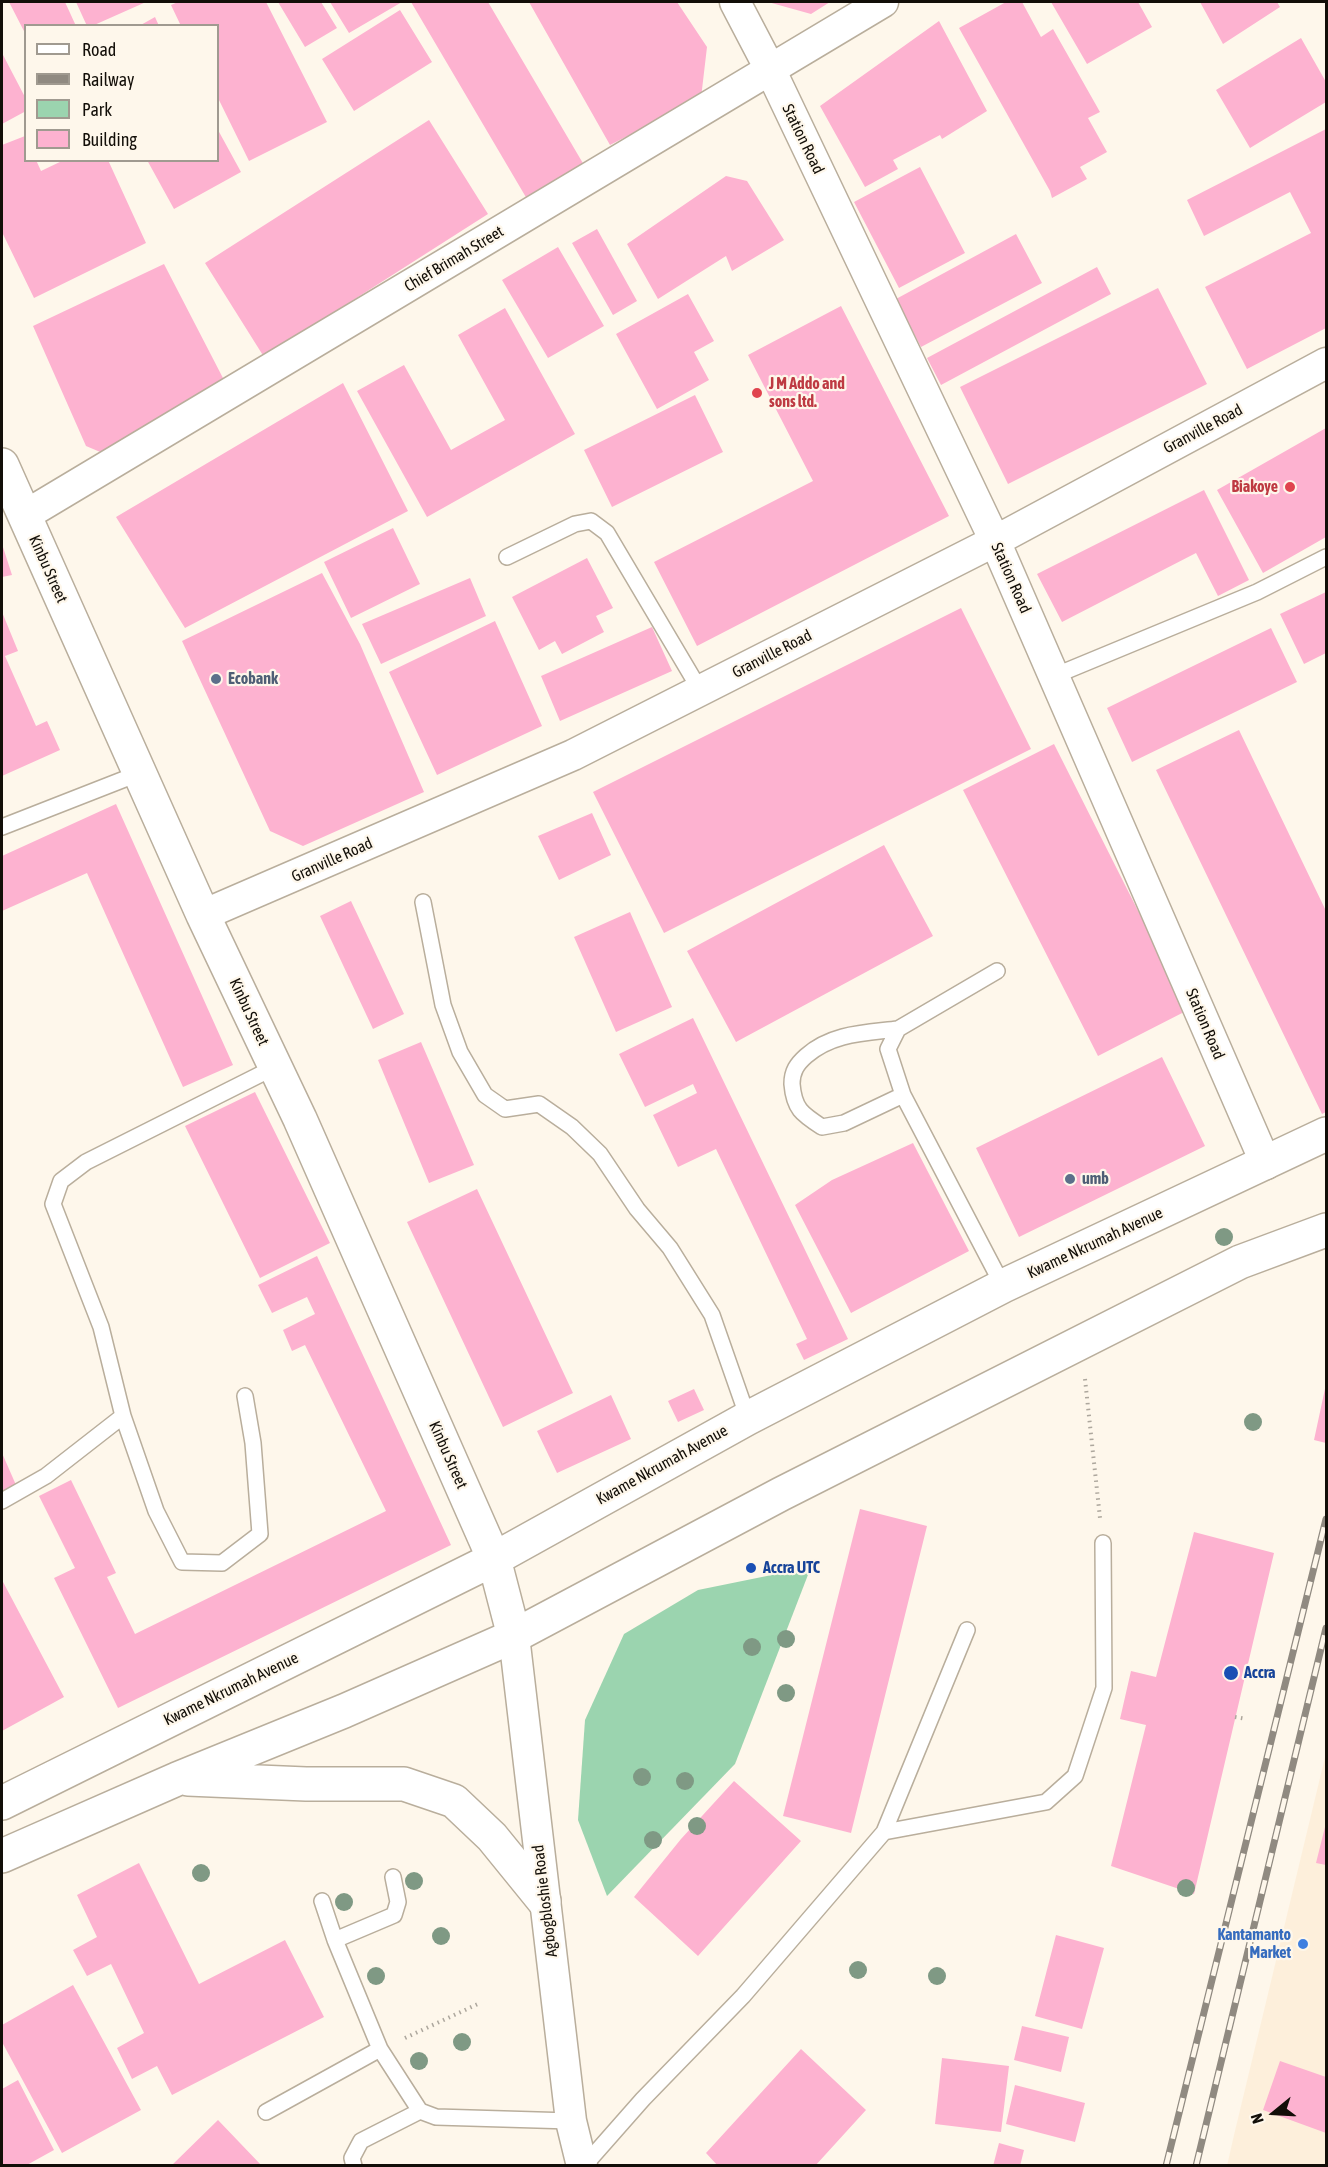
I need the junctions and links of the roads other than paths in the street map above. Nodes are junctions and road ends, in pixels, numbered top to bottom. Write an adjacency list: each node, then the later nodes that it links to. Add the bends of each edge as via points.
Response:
1 (735, 2): 3 (street, Station Road)
2 (883, 2): 3 (street, Chief Brimah Street)
3 (770, 69): 6 (street, Chief Brimah Street); 7 (street, Station Road)
4 (1326, 363): 7 (street, Granville Road)
5 (2, 465): 6 (main road, Kinbu Street)
6 (24, 516): 12 (main road, Kinbu Street)
7 (995, 541): 10 (street, Station Road); 11 (street, Granville Road)
8 (1326, 556): 10 (lane, via 1257,592)
9 (507, 557): 11 (lane, via 591,520 607,533)
10 (1054, 676): 21 (street, Station Road)
11 (700, 690): 15 (street, Granville Road, via 573,755)
12 (140, 773): 13 (lane); 15 (main road, Kinbu Street)
13 (2, 827)
14 (423, 902): 26 (lane, via 443,1005 460,1052 485,1095 505,1109 539,1104 572,1127 600,1154 637,1209 670,1248 712,1315)
15 (203, 915): 18 (main road, Kinbu Street)
16 (997, 971): 17 (lane)
17 (898, 1029): 19 (lane, via 888,1049); 19 (lane, via 827,1040 797,1064 792,1077 793,1096 802,1114 822,1127 844,1123)
18 (275, 1067): 25 (lane, via 86,1162 61,1181 53,1204 101,1327); 29 (main road, Kinbu Street)
19 (903, 1095): 23 (lane)
20 (1326, 1134): 21 (main road, Kwame Nkrumah Avenue)
21 (1266, 1164): 23 (main road, Kwame Nkrumah Avenue)
22 (1326, 1230): 31 (main road, via 1240,1262 781,1494)
23 (1003, 1286): 26 (main road, Kwame Nkrumah Avenue)
24 (245, 1396): 25 (lane, via 260,1534 222,1563 183,1562 156,1511)
25 (123, 1416): 27 (lane, via 46,1476)
26 (748, 1418): 29 (main road, Kwame Nkrumah Avenue)
27 (2, 1501)
28 (1103, 1543): 34 (lane, via 1104,1688 1075,1776 1046,1802)
29 (494, 1559): 31 (main road, Kinbu Street); 33 (main road, Kwame Nkrumah Avenue)
30 (967, 1630): 34 (lane)
31 (514, 1636): 32 (main road); 38 (street, Agbogbloshie Road)
32 (177, 1779): 35 (main road); 38 (main road, via 404,1784 454,1801 492,1837)
33 (2, 1803)
34 (884, 1832): 45 (lane, via 743,1996)
35 (2, 1856)
36 (393, 1877): 39 (lane, via 398,1902 394,1915)
37 (322, 1901): 39 (lane)
38 (544, 1901): 43 (street, Agbogbloshie Road)
39 (335, 1940): 40 (lane)
40 (380, 2049): 41 (lane); 42 (lane)
41 (420, 2111): 43 (lane, via 436,2117); 44 (lane, via 361,2141 351,2158)
42 (266, 2112)
43 (571, 2121): 45 (street, Agbogbloshie Road)
44 (354, 2166)
45 (583, 2166)

